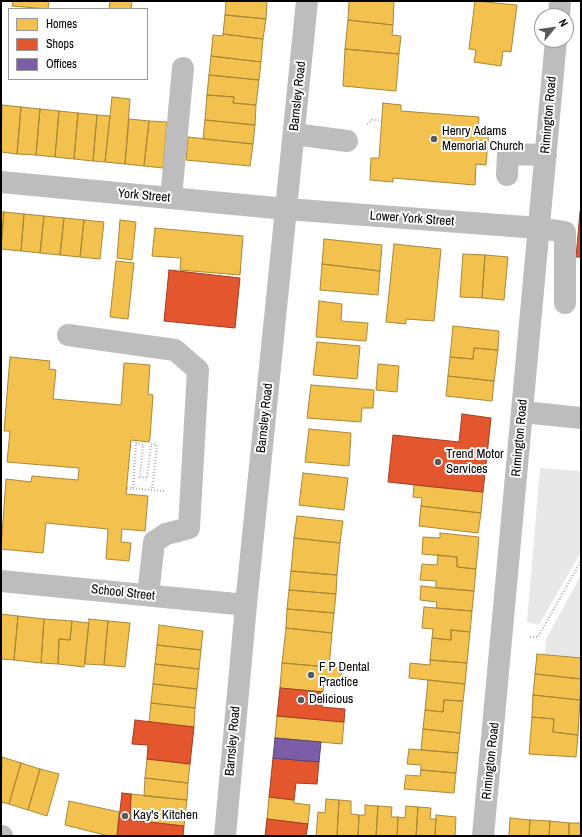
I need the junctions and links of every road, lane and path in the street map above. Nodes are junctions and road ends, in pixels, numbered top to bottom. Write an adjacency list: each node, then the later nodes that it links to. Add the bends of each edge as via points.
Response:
1 (307, 1): 4 (street, Barnsley Road)
2 (555, 48): 6 (street, Rimington Road)
3 (183, 68): 9 (street)
4 (294, 134): 5 (street); 10 (street, Barnsley Road)
5 (347, 141)
6 (546, 156): 7 (street, via 508,154); 11 (street, Rimington Road)
7 (506, 175)
8 (1, 182): 9 (street, York Street)
9 (171, 198): 10 (street, York Street)
10 (286, 209): 11 (street, Lower York Street); 21 (street, Barnsley Road)
11 (539, 228): 12 (street, Lower York Street, via 565,232); 14 (street, Rimington Road)
12 (565, 303)
13 (68, 335): 20 (street, via 174,350 198,370 189,528 166,534 154,542)
14 (522, 412): 15 (street); 22 (street, Rimington Road)
15 (581, 418)
16 (127, 488): 17 (path)
17 (133, 488): 17 (path, via 151,490 157,445 151,444 147,478 140,477 143,445 136,443)
18 (581, 561): 22 (path, via 538,637)
19 (1, 581): 20 (street, School Street)
20 (148, 596): 21 (street, School Street)
21 (246, 605): 23 (street, Barnsley Road)
22 (503, 635): 24 (street, Rimington Road)
23 (225, 836)
24 (483, 836)

